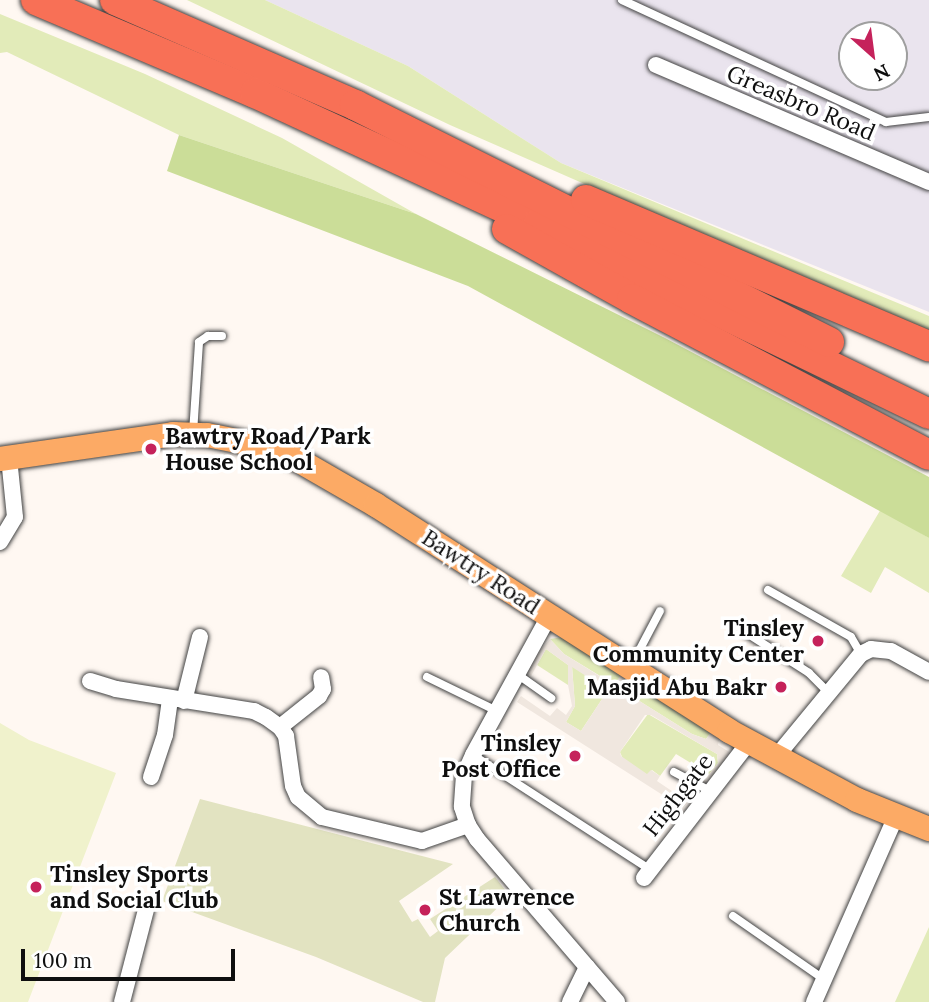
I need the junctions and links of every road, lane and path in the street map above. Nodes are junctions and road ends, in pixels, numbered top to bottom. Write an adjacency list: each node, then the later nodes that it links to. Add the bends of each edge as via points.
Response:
1 (36, 0): 7 (highway)
2 (115, 0): 6 (highway)
3 (622, 0): 5 (lane, via 886,122)
4 (656, 65): 8 (street, Greasbro Road)
5 (929, 117)
6 (382, 118): 10 (highway); 11 (highway)
7 (311, 120): 12 (highway, via 538,224); 14 (highway, via 632,299)
8 (929, 183)
9 (222, 336): 13 (lane, via 208,336 199,342)
10 (929, 346)
11 (929, 393)
12 (929, 414)
13 (193, 434): 15 (main road, Bawtry Road, via 141,436); 19 (main road, Bawtry Road, via 267,447 298,460)
14 (929, 455)
15 (5, 458): 16 (street, via 15,517)
16 (0, 542)
17 (768, 590): 22 (lane, via 844,633)
18 (660, 611): 23 (lane)
19 (550, 616): 23 (main road, Bawtry Road); 25 (street)
20 (745, 632): 29 (lane, via 809,673)
21 (200, 637): 31 (street)
22 (861, 654): 24 (street, via 881,648); 29 (street)
23 (629, 669): 34 (main road, Bawtry Road)
24 (929, 672)
25 (517, 674): 30 (lane); 32 (street)
26 (321, 677): 33 (street, via 319,696)
27 (427, 677): 32 (lane)
28 (90, 681): 31 (street)
29 (829, 692): 36 (street)
30 (551, 698)
31 (177, 700): 33 (street, via 254,711); 38 (street)
32 (497, 711): 35 (street)
33 (280, 727): 41 (street, via 289,747 298,797 322,817 422,841)
34 (749, 742): 36 (main road, Bawtry Road); 39 (street, Highgate)
35 (472, 755): 41 (street, via 461,791); 43 (lane)
36 (776, 757): 40 (main road, Bawtry Road)
37 (674, 772): 39 (lane)
38 (151, 778)
39 (710, 791): 43 (street, Highgate)
40 (896, 816): 42 (main road, Bawtry Road); 47 (street)
41 (468, 825): 46 (street)
42 (929, 829)
43 (647, 873)
44 (146, 909): 48 (street)
45 (733, 916): 47 (lane)
46 (587, 967): 49 (street); 50 (street)
47 (825, 980): 51 (street)
48 (122, 1002)
49 (570, 1002)
50 (617, 1002)
51 (814, 1002)

